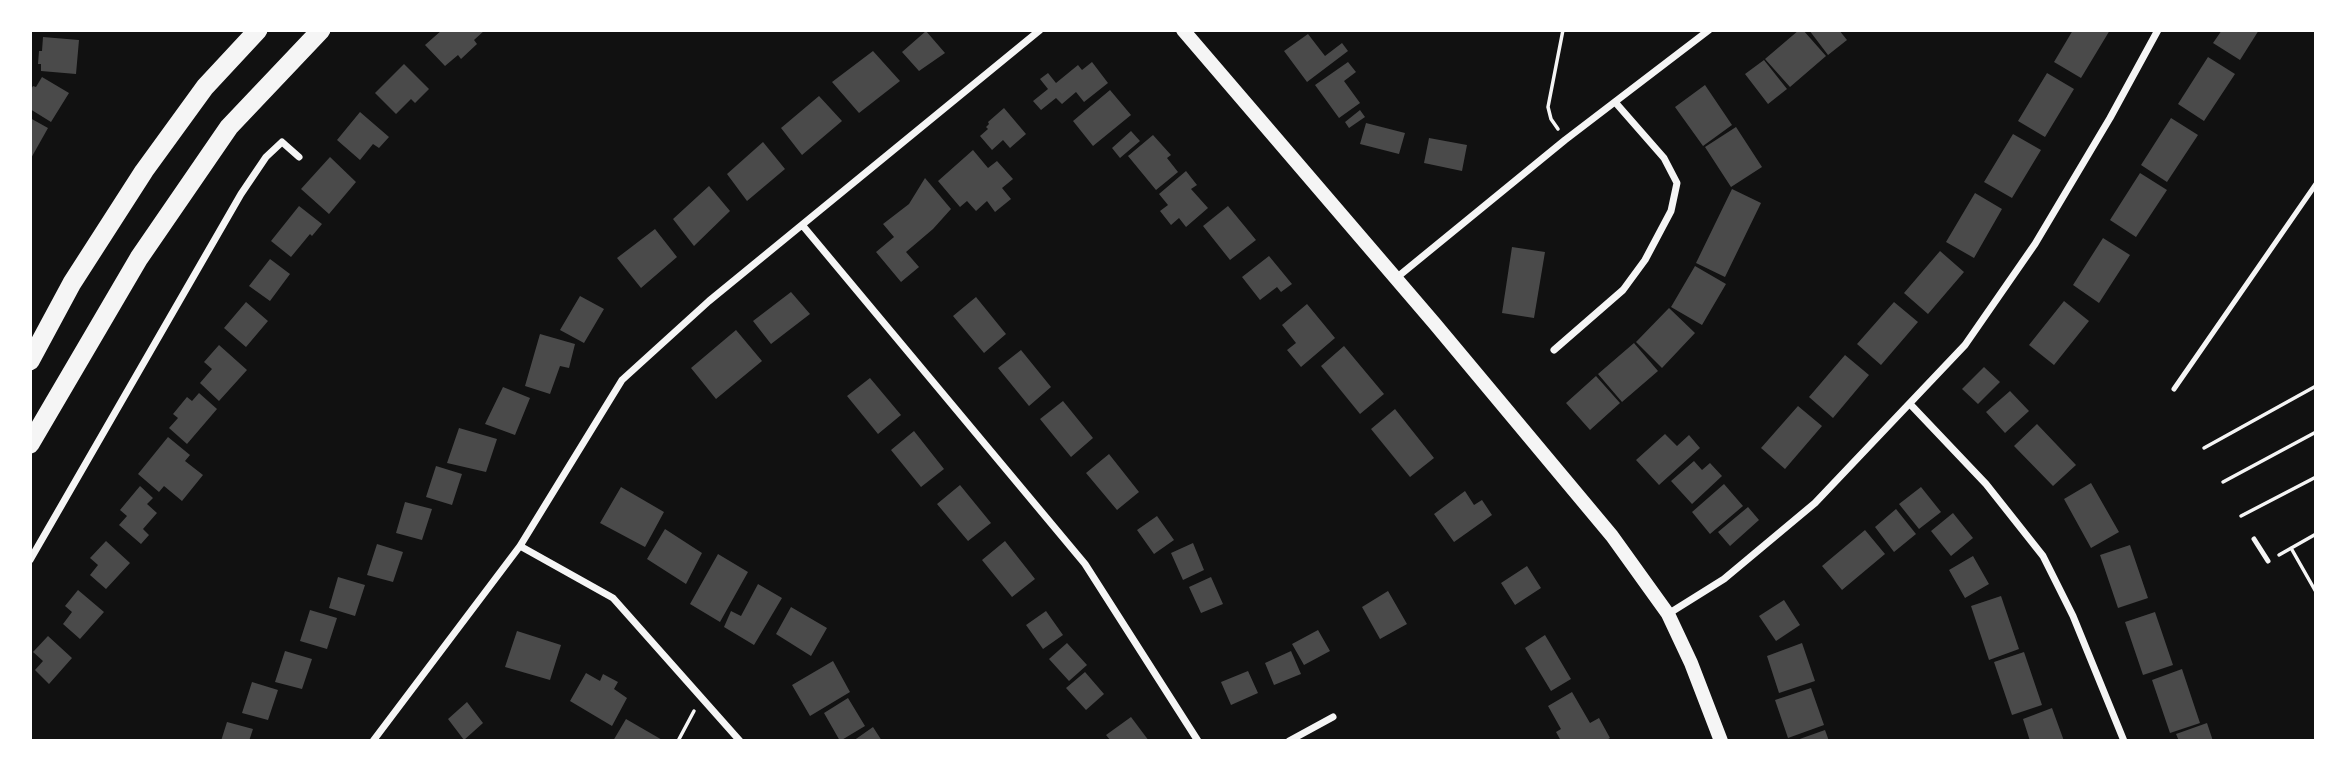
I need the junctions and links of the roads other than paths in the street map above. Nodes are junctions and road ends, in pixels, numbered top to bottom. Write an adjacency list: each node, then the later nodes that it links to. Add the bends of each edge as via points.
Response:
1 (258, 30): 13 (highway, via 205,87 144,171 72,283)
2 (321, 30): 16 (highway, via 229,127 139,258)
3 (1040, 30): 10 (street)
4 (1183, 30): 11 (main road)
5 (1709, 30): 7 (street)
6 (2158, 30): 15 (street, via 2035,244 1965,345)
7 (1615, 102): 11 (street); 12 (street, via 1664,158 1677,183 1671,211 1623,290)
8 (299, 157): 19 (street, via 282,142 266,157)
9 (2316, 184): 14 (lane)
10 (803, 226): 18 (street, via 709,301 622,380); 25 (street, via 1084,564)
11 (1395, 279): 21 (main road, via 1612,536)
12 (1555, 350)
13 (30, 360)
14 (2174, 389)
15 (1910, 404): 21 (street, via 1815,503 1724,579); 28 (street, via 1986,484 2043,556)
16 (30, 444)
17 (2255, 539): 20 (lane)
18 (520, 546): 23 (street); 24 (street, via 613,598)
19 (30, 560)
20 (2268, 561)
21 (1668, 614): 27 (main road)
22 (1334, 717): 26 (street)
23 (373, 741)
24 (740, 741)
25 (1198, 741)
26 (1289, 741)
27 (1721, 741)
28 (2124, 741)

